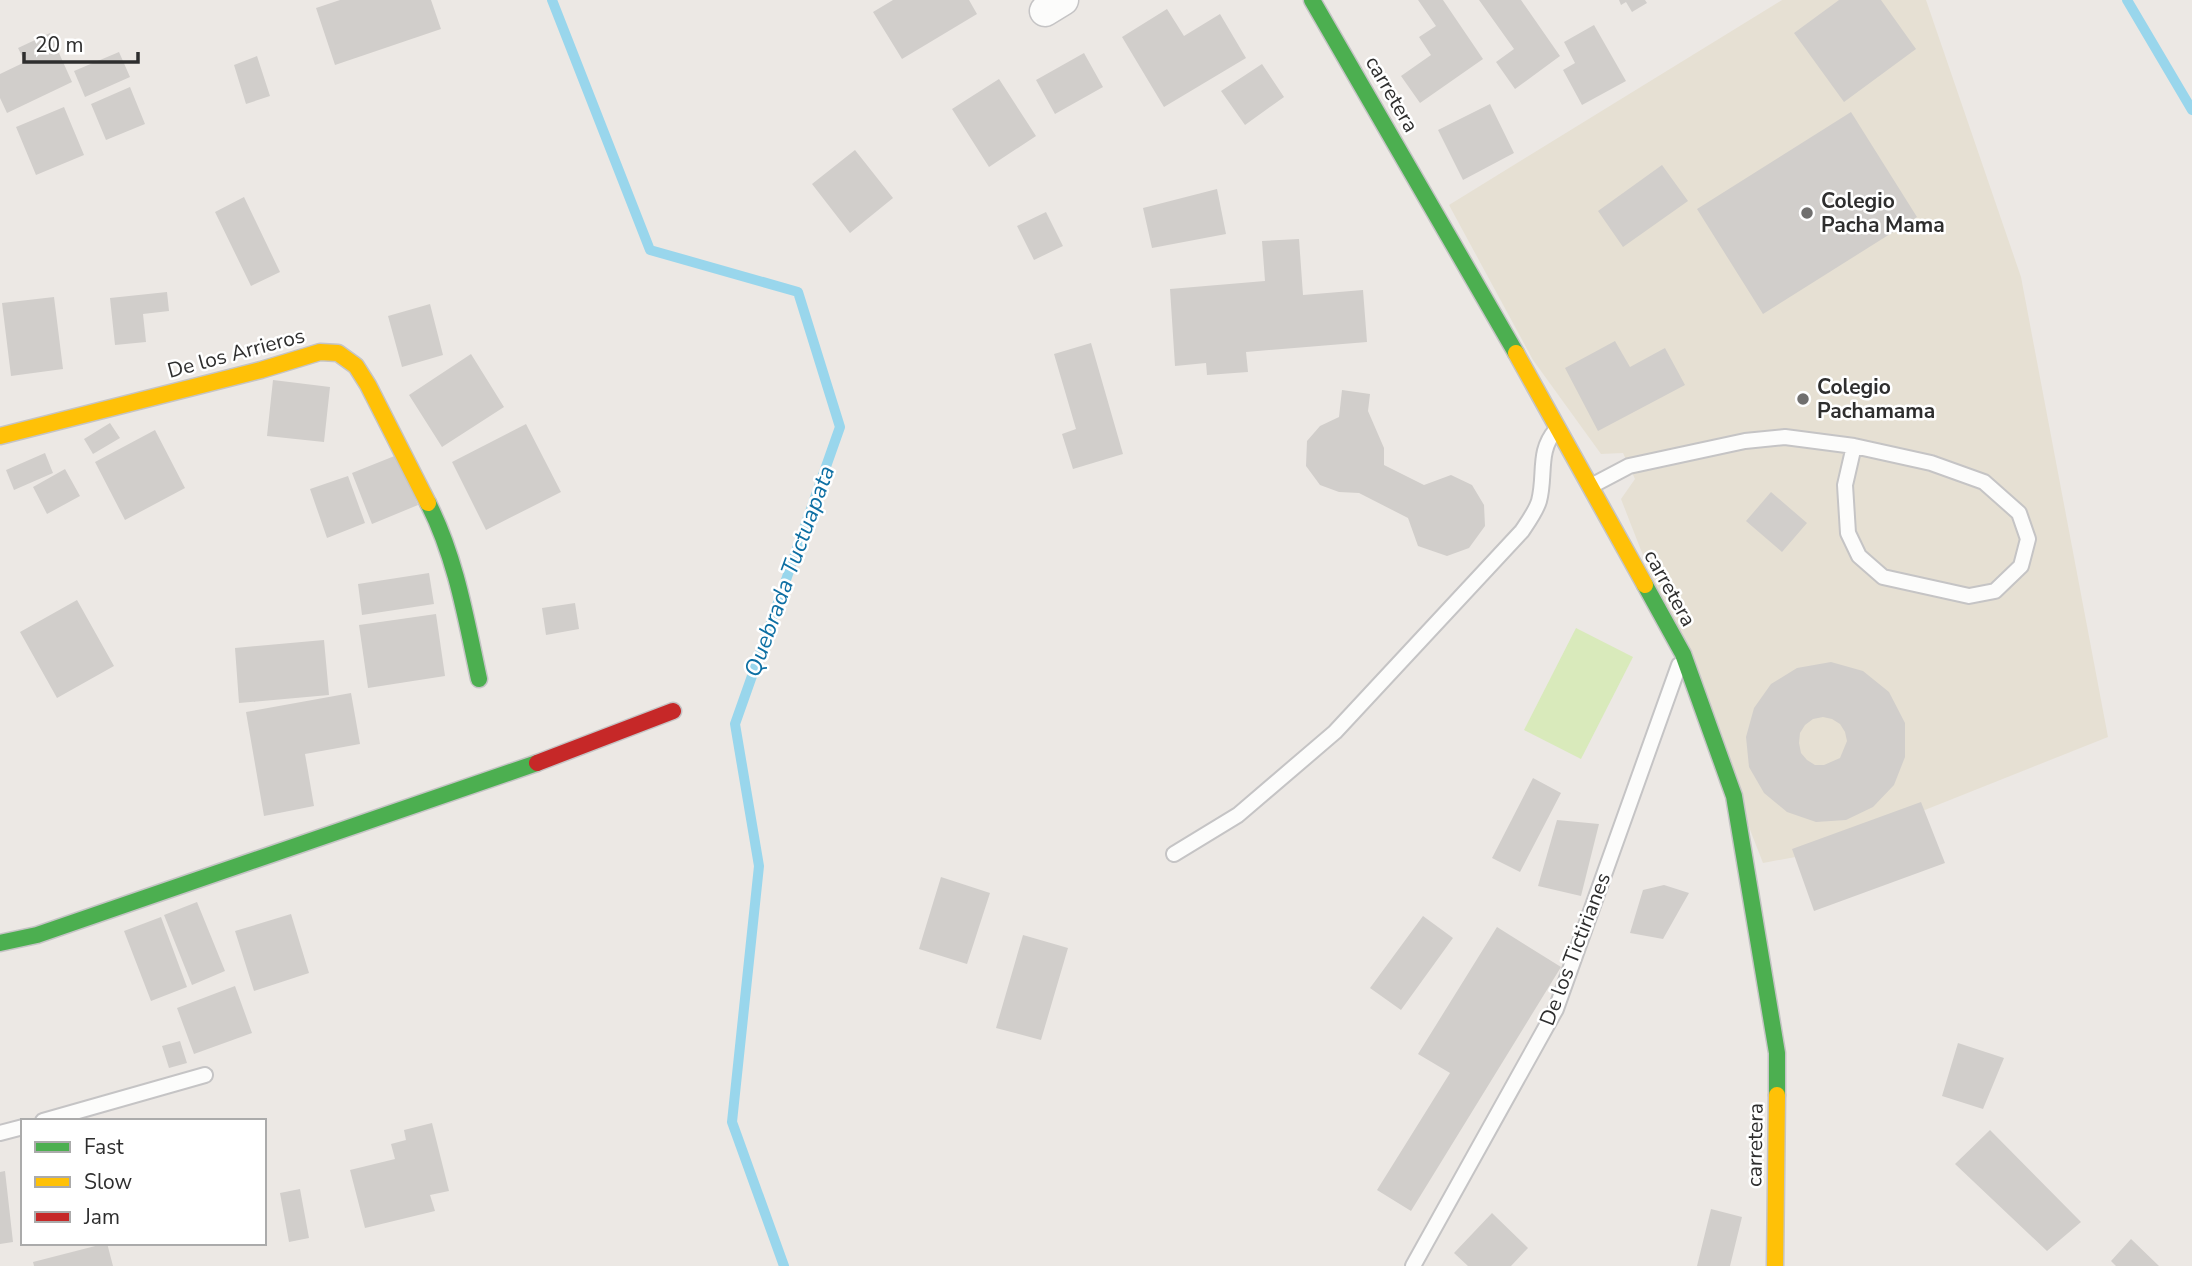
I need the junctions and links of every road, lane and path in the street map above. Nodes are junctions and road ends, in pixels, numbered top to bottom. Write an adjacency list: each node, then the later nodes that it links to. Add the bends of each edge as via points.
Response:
1 (1312, 0): 2 (street, carretera)
2 (1558, 428): 5 (street, carretera); 9 (lane, via 1548,438 1542,458 1539,503 1522,531 1335,732 1238,815)
3 (0, 436): 7 (street, De los Arrieros, via 320,352 338,353 356,366 368,385 441,528)
4 (1854, 446): 4 (lane, via 1931,463 1984,482 2019,513 2028,539 2021,566 1995,591 1969,596 1883,577 1858,556 1848,533 1845,485); 5 (lane, via 1785,438 1734,443 1629,466)
5 (1590, 487): 6 (street, carretera)
6 (1682, 654): 15 (lane, De los Tictirianes, via 1556,1009); 16 (street, carretera, via 1734,796 1777,1053)
7 (479, 679)
8 (673, 711): 10 (street, via 496,779)
9 (1174, 853)
10 (0, 943)
11 (205, 1075): 12 (lane)
12 (50, 1119)
13 (21, 1128): 14 (lane)
14 (0, 1133)
15 (1413, 1266)
16 (1774, 1266)

